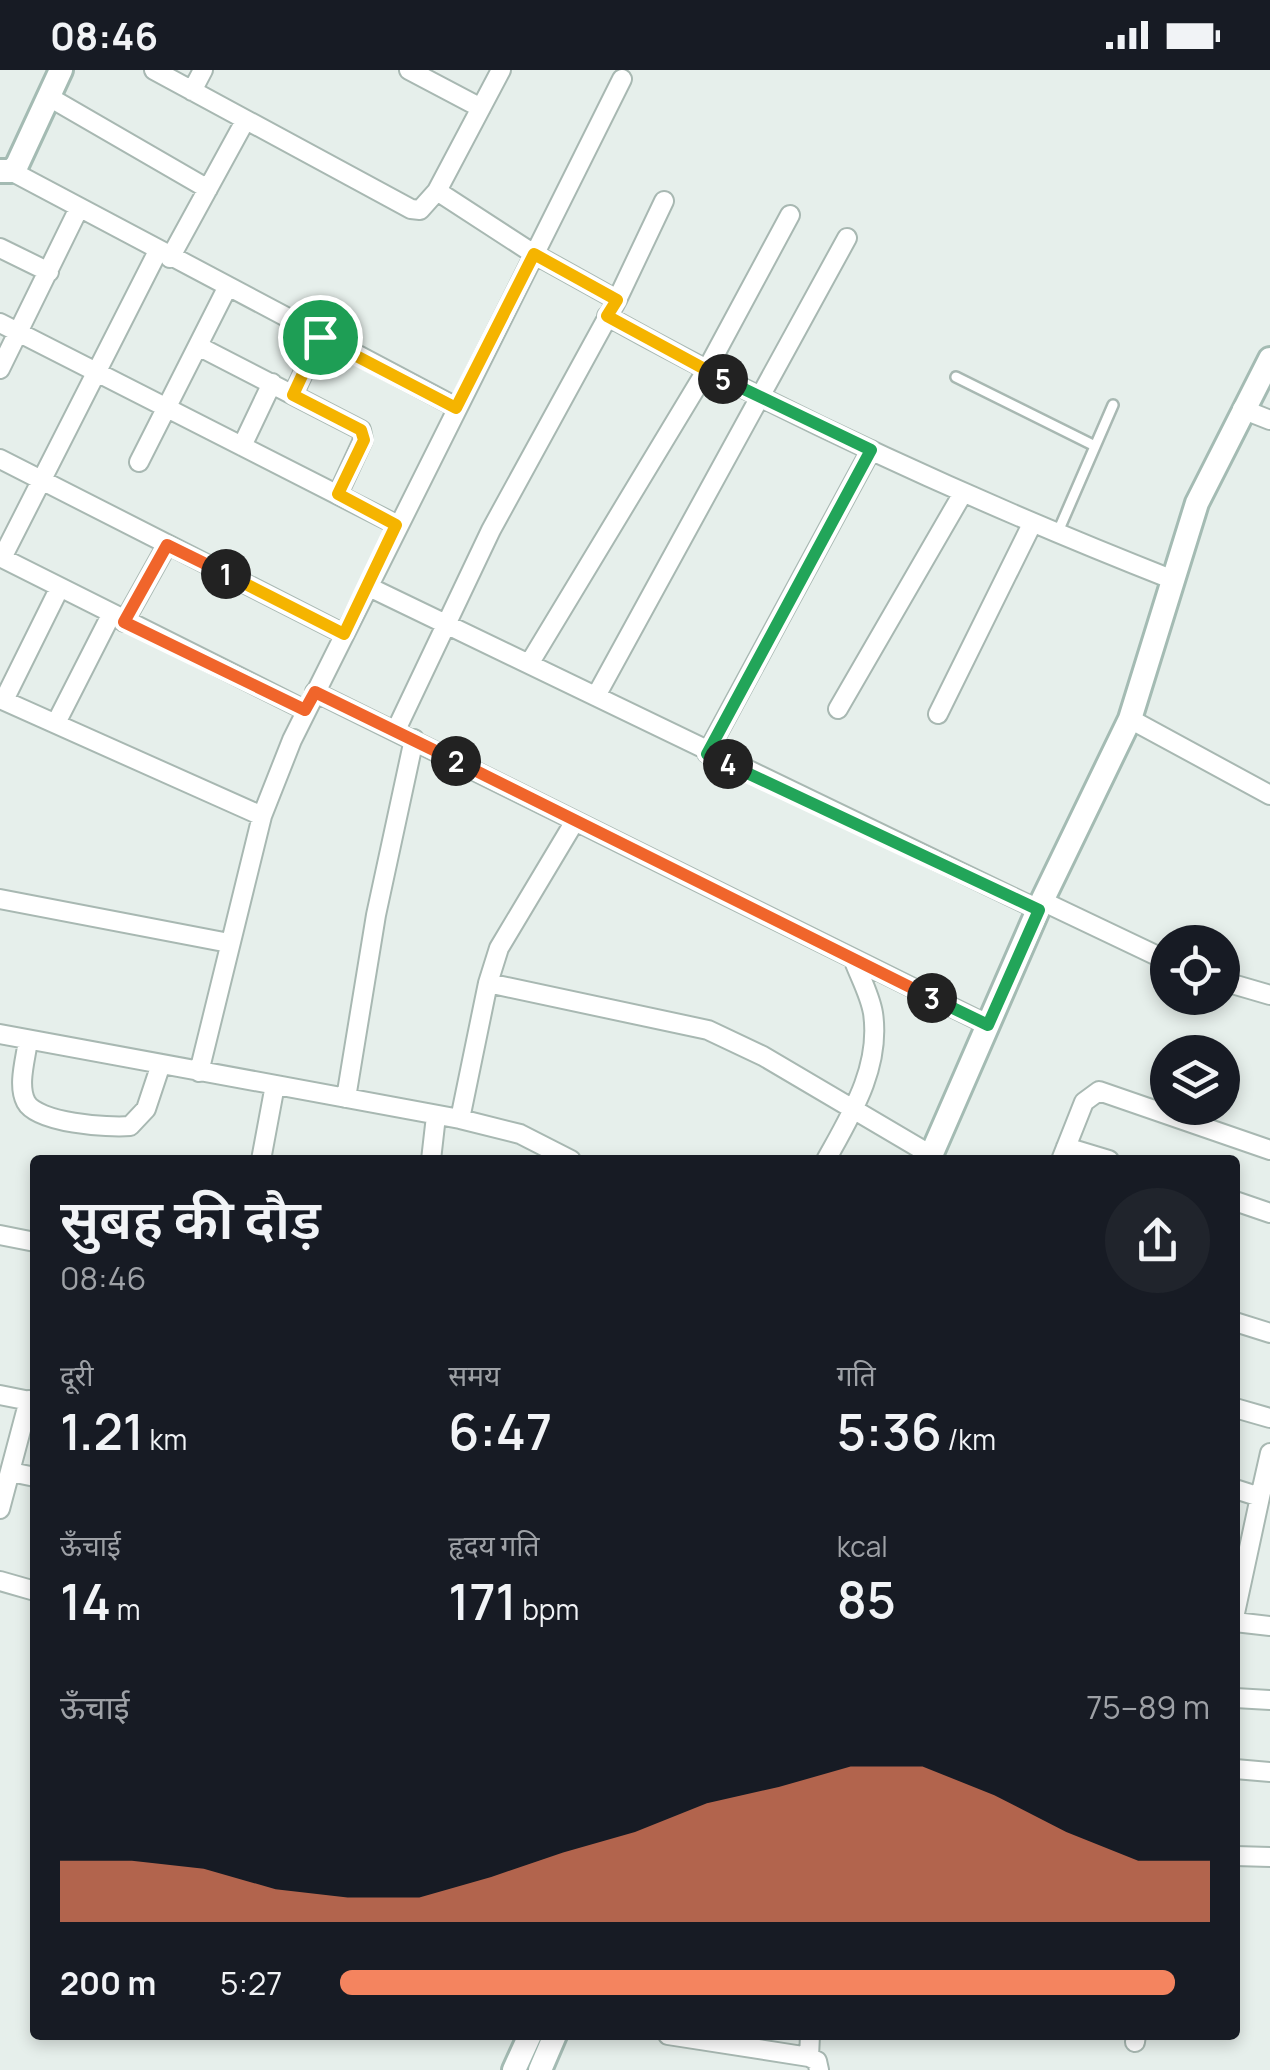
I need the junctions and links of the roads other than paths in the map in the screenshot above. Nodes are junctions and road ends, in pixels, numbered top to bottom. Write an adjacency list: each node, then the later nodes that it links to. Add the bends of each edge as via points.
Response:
1 (61, 70): 8 (street)
2 (154, 70): 7 (street)
3 (204, 70): 7 (street)
4 (409, 70): 9 (street)
5 (500, 70): 9 (street)
6 (622, 79): 20 (street)
7 (192, 91): 10 (street)
8 (50, 97): 11 (street); 12 (street)
9 (480, 108): 13 (street)
10 (245, 121): 12 (street); 13 (street, via 411,209 427,206)
11 (5, 171): 15 (street)
12 (208, 189): 19 (street)
13 (437, 191): 20 (street)
14 (664, 200): 23 (street)
15 (79, 208): 19 (street); 21 (street)
16 (790, 215): 30 (street)
17 (847, 238): 35 (street)
18 (0, 248): 21 (street)
19 (164, 254): 22 (street); 31 (street)
20 (534, 254): 23 (street); 38 (street)
21 (49, 272): 25 (street)
22 (228, 288): 26 (street); 27 (street)
23 (612, 308): 30 (street); 58 (street)
24 (0, 323): 25 (street)
25 (19, 332): 29 (street); 31 (street)
26 (320, 337): 34 (street); 38 (street)
27 (198, 346): 33 (street); 37 (street)
28 (1270, 359): 39 (street)
29 (0, 369)
30 (706, 370): 35 (street); 60 (street)
31 (96, 372): 37 (street); 46 (street)
32 (956, 377): 42 (lane)
33 (272, 383): 34 (street); 41 (street)
34 (293, 395): 47 (street, via 364,434)
35 (762, 398): 43 (street); 62 (street)
36 (1113, 405): 42 (lane)
37 (166, 408): 41 (street); 45 (street)
38 (456, 408): 50 (street)
39 (1242, 409): 40 (street); 54 (street, via 1197,503)
40 (1270, 420)
41 (242, 446): 47 (street)
42 (1096, 446): 51 (lane)
43 (871, 450): 48 (street); 71 (street)
44 (0, 459): 46 (street)
45 (140, 462)
46 (42, 481): 52 (street); 53 (street)
47 (338, 494): 50 (street)
48 (963, 494): 49 (street); 64 (street)
49 (1032, 524): 51 (street); 66 (street)
50 (396, 525): 55 (street)
51 (1058, 534): 54 (street)
52 (167, 545): 57 (street); 59 (street)
53 (1, 558): 56 (street)
54 (1172, 579): 67 (street)
55 (369, 588): 58 (street); 59 (street)
56 (59, 589): 57 (street); 63 (street)
57 (118, 618): 65 (street); 68 (street)
58 (445, 622): 60 (street); 69 (street)
59 (344, 634): 61 (street)
60 (529, 664): 62 (street)
61 (315, 692): 65 (street); 69 (street)
62 (596, 696): 71 (street)
63 (2, 700): 68 (street)
64 (838, 708)
65 (305, 710): 73 (street)
66 (938, 714)
67 (1130, 719): 72 (street); 76 (street)
68 (56, 723): 73 (street)
69 (396, 730): 70 (street)
70 (414, 739): 74 (street); 89 (street)
71 (707, 754): 76 (street)
72 (1270, 794)
73 (262, 816): 77 (street)
74 (575, 822): 79 (street); 80 (street, via 499,948)
75 (0, 899): 77 (street)
76 (1040, 906): 78 (street); 83 (street)
77 (229, 943): 87 (street)
78 (1150, 953)
79 (854, 961): 83 (street); 90 (street, via 872,1012 873,1047)
80 (488, 983): 90 (street, via 708,1030); 92 (street)
81 (1240, 986): 82 (street)
82 (1270, 995)
83 (988, 1025): 100 (street)
84 (0, 1034): 85 (street)
85 (28, 1040): 86 (street); 86 (street, via 22,1088 26,1104 47,1118 130,1126 146,1109)
86 (160, 1067): 87 (street)
87 (199, 1072): 88 (street)
88 (275, 1085): 89 (street); 95 (street)
89 (346, 1098): 91 (street)
90 (854, 1111): 98 (street); 99 (street)
91 (436, 1116): 92 (street); 96 (street)
92 (460, 1119): 97 (street, via 520,1134)
93 (1270, 1150): 94 (street, via 1099,1091 1084,1102)
94 (1064, 1153)
95 (262, 1155)
96 (432, 1155)
97 (561, 1155)
98 (829, 1155)
99 (925, 1155)
100 (931, 1155)
101 (1240, 1203): 102 (street)
102 (1270, 1213)
103 (0, 1236): 104 (street)
104 (30, 1241)
105 (1240, 1324): 106 (street)
106 (1270, 1333)
107 (0, 1394): 108 (street)
108 (30, 1401)
109 (30, 1407): 113 (street)
110 (1240, 1409): 111 (street)
111 (1270, 1418)
112 (1270, 1453): 116 (street)
113 (10, 1472): 114 (street); 117 (street)
114 (30, 1476)
115 (1240, 1491): 116 (street)
116 (1260, 1497): 118 (street)
117 (0, 1506)
118 (1241, 1569)
119 (0, 1581): 120 (street)
120 (30, 1590)
121 (1240, 1623): 122 (street)
122 (1270, 1626)
123 (1240, 1698): 124 (street)
124 (1270, 1700)
125 (1240, 1769): 126 (street)
126 (1270, 1772)
127 (1240, 1856): 128 (street)
128 (1270, 1857)
129 (528, 2040): 133 (street)
130 (553, 2040): 134 (street)
131 (694, 2040): 132 (street)
132 (814, 2063)
133 (514, 2070)
134 (540, 2070)

